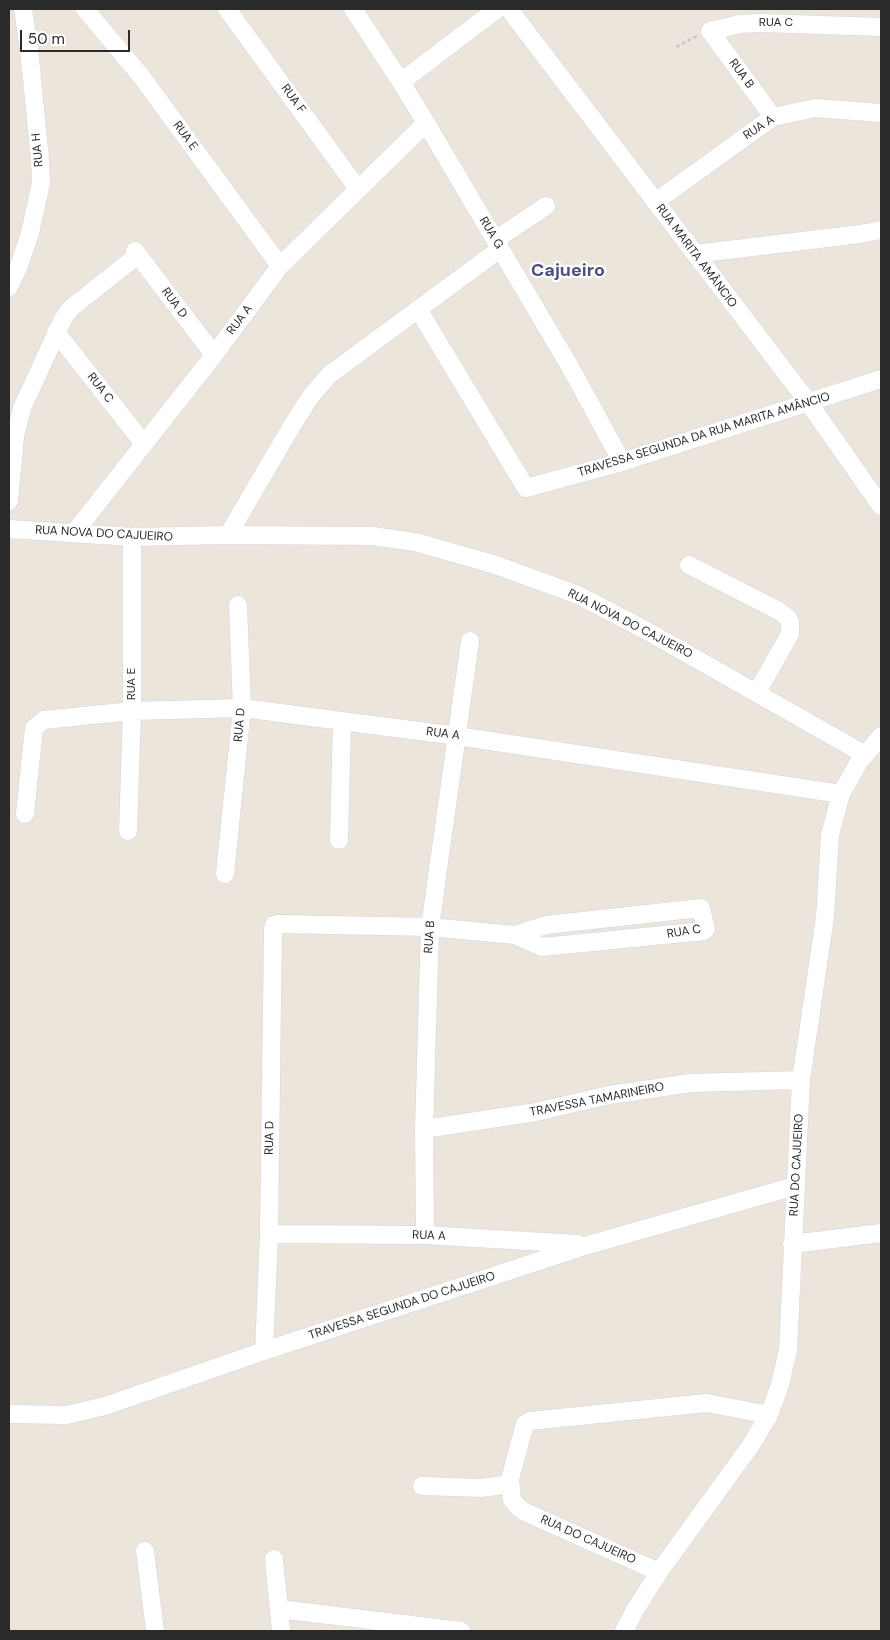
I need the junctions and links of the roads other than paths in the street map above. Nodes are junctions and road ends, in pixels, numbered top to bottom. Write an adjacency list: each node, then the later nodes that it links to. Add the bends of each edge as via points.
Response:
1 (23, 9): 20 (street, RUA H, via 41,183 30,233)
2 (85, 9): 19 (street, RUA E, via 141,76)
3 (227, 9): 13 (street, RUA F)
4 (352, 9): 9 (street, RUA G)
5 (497, 9): 9 (street)
6 (509, 9): 14 (street, RUA MARITA AMÂNCIO)
7 (881, 27): 8 (street, RUA C, via 761,22)
8 (710, 31): 11 (street, RUA B)
9 (401, 82): 12 (street, RUA G)
10 (881, 113): 11 (street, RUA A, via 816,108)
11 (773, 117): 14 (street, RUA A)
12 (426, 123): 13 (street, RUA A); 17 (street, RUA G)
13 (358, 190): 19 (street, RUA A)
14 (655, 202): 18 (street, RUA MARITA AMÂNCIO)
15 (546, 206): 17 (street)
16 (881, 230): 18 (street)
17 (497, 245): 21 (street); 27 (street, RUA G)
18 (695, 254): 25 (street, RUA MARITA AMÂNCIO)
19 (280, 266): 23 (street, RUA A)
20 (9, 287)
21 (418, 309): 27 (street, TRAVESSA SEGUNDA DA RUA MARITA AMÂNCIO, via 526,488); 32 (street, via 329,375 311,396)
22 (56, 332): 23 (street, RUA D, via 71,308 136,253); 26 (street, RUA C); 28 (street, via 22,408 15,437)
23 (214, 355): 26 (street, RUA A)
24 (881, 379): 25 (street, TRAVESSA SEGUNDA DA RUA MARITA AMÂNCIO)
25 (808, 402): 27 (street, TRAVESSA SEGUNDA DA RUA MARITA AMÂNCIO); 29 (street, RUA MARITA AMÂNCIO)
26 (144, 444): 31 (street, RUA A)
27 (622, 462)
28 (9, 501)
29 (881, 506)
30 (9, 529): 31 (street, RUA NOVA DO CAJUEIRO)
31 (74, 533): 33 (street, RUA NOVA DO CAJUEIRO)
32 (228, 535): 33 (street, RUA NOVA DO CAJUEIRO); 37 (street, RUA NOVA DO CAJUEIRO, via 372,536 409,541 493,564 578,595)
33 (132, 537): 39 (street, RUA E)
34 (690, 565): 37 (street, via 788,618 790,634)
35 (238, 605): 38 (street, RUA D)
36 (470, 641): 41 (street, RUA B)
37 (757, 692): 43 (street, RUA NOVA DO CAJUEIRO)
38 (242, 708): 39 (street, RUA A); 40 (street, RUA A); 48 (street, RUA D)
39 (132, 711): 45 (street, RUA A, via 44,720 34,728); 46 (street, RUA E)
40 (342, 721): 41 (street, RUA A); 47 (street)
41 (457, 736): 44 (street, RUA A); 51 (street, RUA B)
42 (881, 736): 43 (street, RUA DO CAJUEIRO)
43 (864, 754): 44 (street, RUA DO CAJUEIRO)
44 (840, 794): 54 (street, RUA DO CAJUEIRO, via 830,835 825,917)
45 (25, 814)
46 (128, 831)
47 (339, 840)
48 (225, 874)
49 (599, 919): 52 (street, RUA C, via 540,926); 53 (street); 53 (street, RUA C, via 701,908 706,929)
50 (274, 925): 51 (street, RUA C); 58 (street, RUA D)
51 (430, 927): 52 (street, RUA C); 55 (street, RUA B)
52 (514, 935): 53 (street, RUA C, via 542,947)
53 (600, 942)
54 (801, 1080): 55 (street, TRAVESSA TAMARINEIRO, via 664,1086 536,1112); 56 (street, RUA DO CAJUEIRO)
55 (424, 1129): 59 (street, RUA B)
56 (796, 1186): 60 (street, RUA DO CAJUEIRO); 61 (street, TRAVESSA SEGUNDA DO CAJUEIRO)
57 (881, 1233): 60 (street)
58 (269, 1234): 59 (street, RUA A); 62 (street, RUA D)
59 (425, 1235): 61 (street, RUA A)
60 (792, 1244): 64 (street, RUA DO CAJUEIRO, via 788,1350)
61 (588, 1245): 62 (street, TRAVESSA SEGUNDA DO CAJUEIRO)
62 (264, 1351): 63 (street, TRAVESSA SEGUNDA DO CAJUEIRO, via 105,1406 66,1415)
63 (9, 1414)
64 (769, 1415): 65 (street, via 707,1403 530,1421 522,1428); 69 (street, RUA DO CAJUEIRO)
65 (510, 1484): 66 (street, via 481,1488); 69 (street, RUA DO CAJUEIRO, via 512,1500 523,1511)
66 (422, 1486)
67 (145, 1551): 72 (street)
68 (274, 1559): 70 (street)
69 (659, 1572): 75 (street, RUA DO CAJUEIRO)
70 (279, 1609): 71 (street); 73 (street)
71 (397, 1628): 74 (street)
72 (155, 1631)
73 (281, 1631)
74 (461, 1631)
75 (624, 1631)

